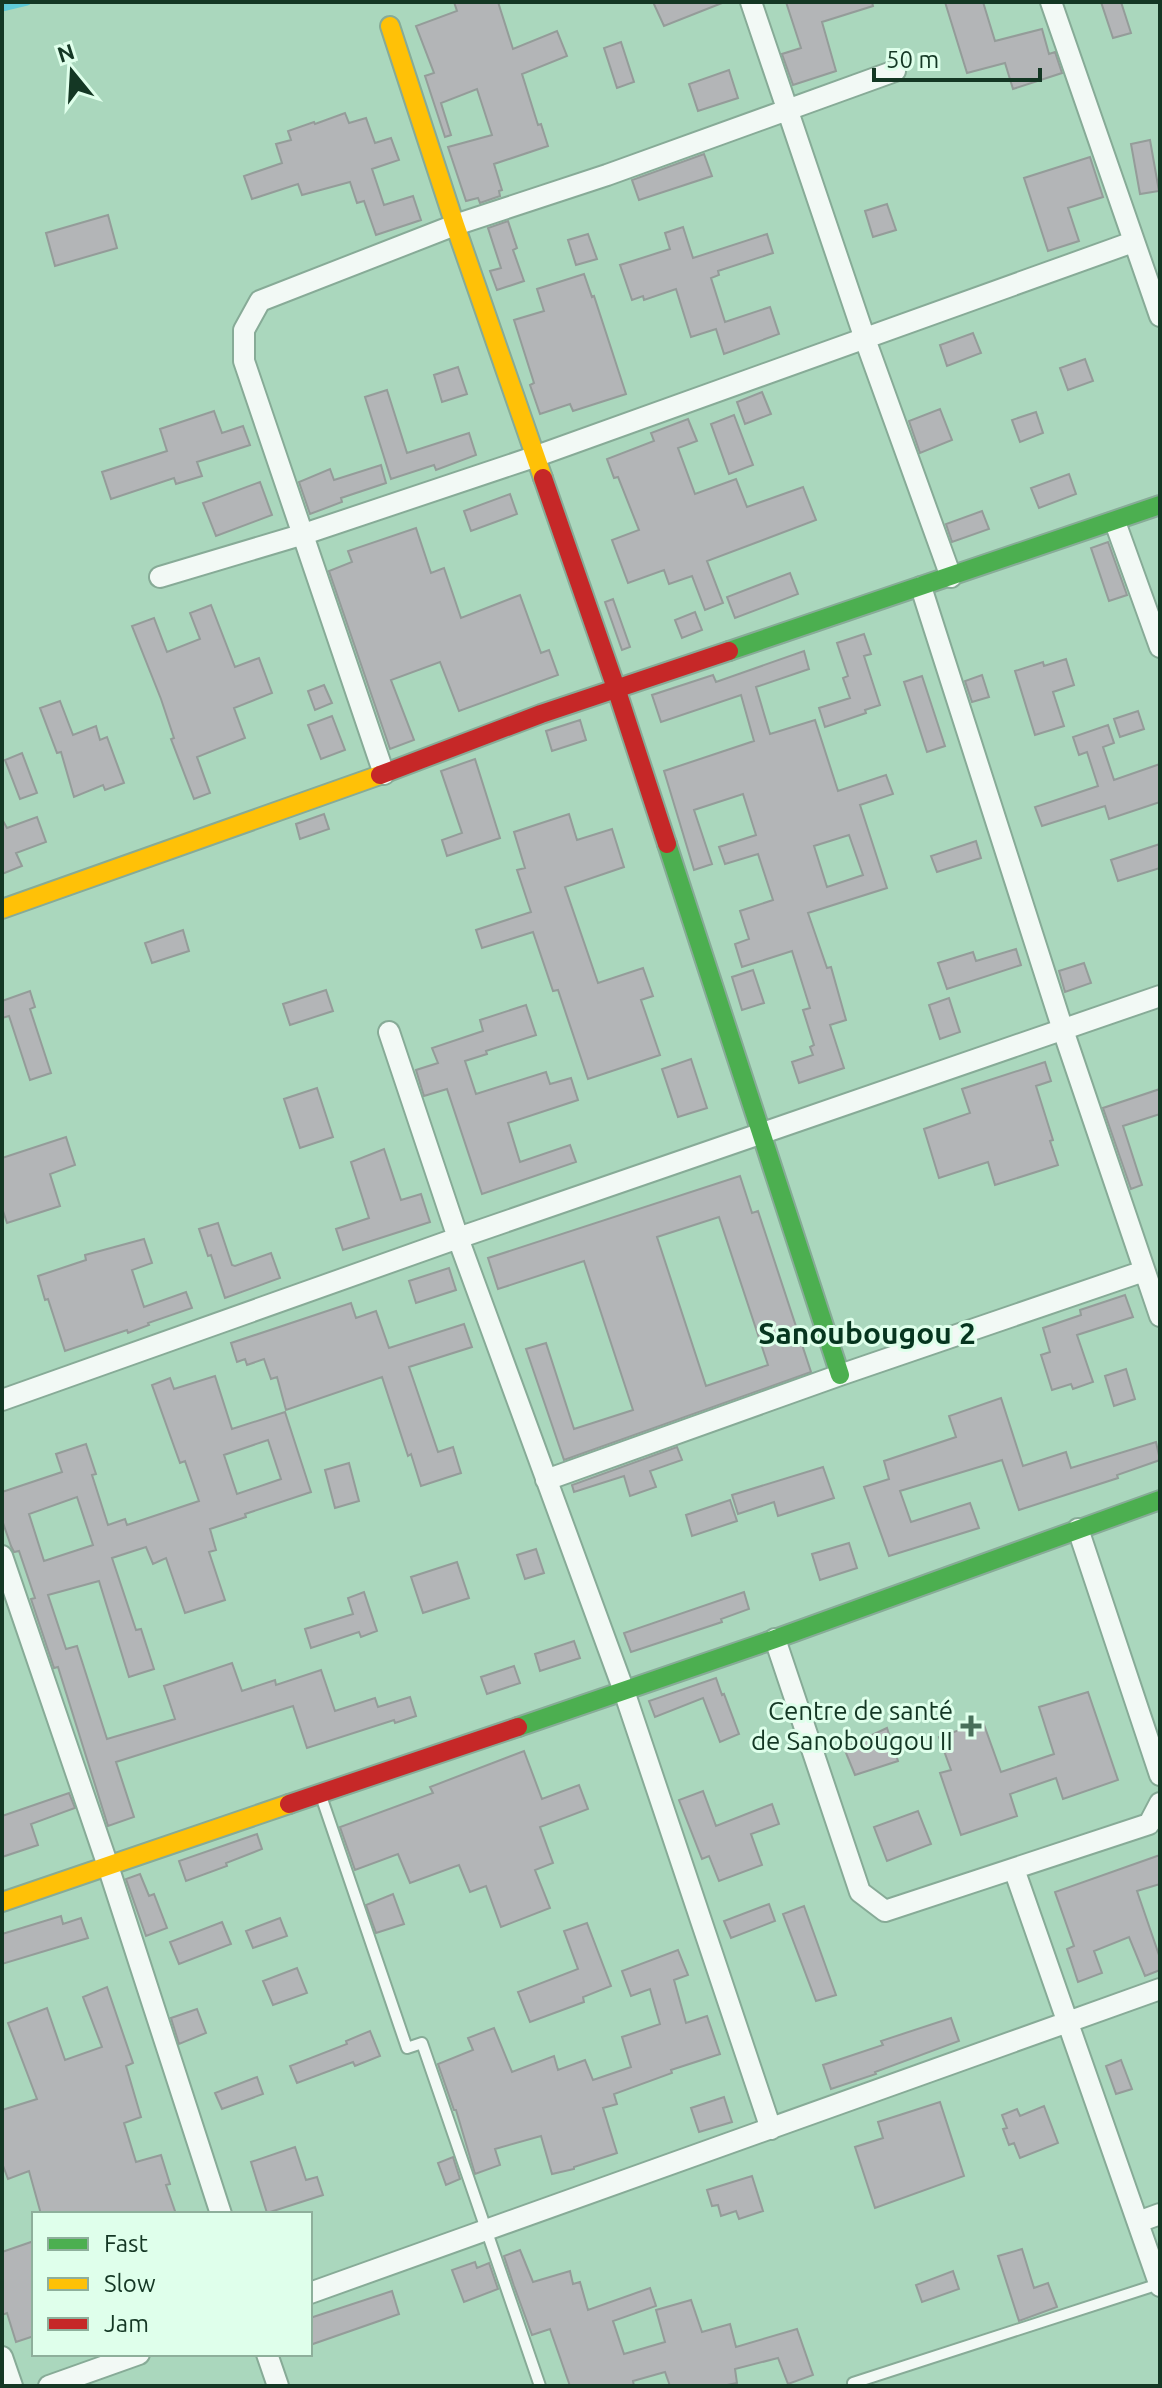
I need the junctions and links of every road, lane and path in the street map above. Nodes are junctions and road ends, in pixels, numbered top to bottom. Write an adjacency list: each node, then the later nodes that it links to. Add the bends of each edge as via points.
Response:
1 (751, 2): 5 (street)
2 (1051, 2): 7 (street)
3 (390, 26): 6 (street)
4 (895, 71): 5 (street)
5 (789, 110): 6 (street); 9 (street)
6 (455, 225): 10 (street); 13 (street, via 260,301 244,330 244,361)
7 (1133, 242): 8 (street); 9 (street)
8 (1160, 316)
9 (865, 339): 10 (street); 15 (street)
10 (534, 457): 13 (street); 18 (street)
11 (1160, 505): 12 (street)
12 (1115, 522): 15 (street); 17 (street)
13 (304, 534): 14 (street); 19 (street)
14 (160, 577)
15 (951, 577): 16 (street)
16 (921, 587): 18 (street); 22 (street)
17 (1160, 647)
18 (616, 688): 19 (street); 24 (street)
19 (384, 774): 20 (street)
20 (2, 909)
21 (1160, 996): 22 (street)
22 (1063, 1030): 24 (street); 26 (street)
23 (389, 1032): 25 (street)
24 (760, 1133): 25 (street); 28 (street)
25 (458, 1238): 29 (street); 30 (street)
26 (1144, 1271): 27 (street); 28 (street)
27 (1160, 1316)
28 (840, 1375): 30 (street)
29 (2, 1400)
30 (546, 1480): 35 (street)
31 (1160, 1500): 32 (street)
32 (1078, 1529): 34 (street); 36 (street)
33 (2, 1556): 39 (street)
34 (775, 1639): 35 (street); 40 (street, via 860,1892 885,1911)
35 (624, 1691): 37 (street); 44 (street)
36 (1160, 1775)
37 (320, 1794): 39 (street); 48 (lane, via 407,2048 422,2043)
38 (1160, 1803): 40 (street, via 1149,1824)
39 (108, 1866): 41 (street); 45 (street)
40 (1014, 1869): 43 (street)
41 (2, 1902)
42 (1160, 1989): 43 (street)
43 (1068, 2023): 44 (street); 47 (street)
44 (771, 2129): 48 (street)
45 (220, 2212)
46 (1160, 2214): 47 (street)
47 (1138, 2222): 49 (street)
48 (487, 2230): 50 (street); 58 (lane)
49 (1160, 2285): 54 (lane)
50 (312, 2292)
51 (133, 2356): 56 (street)
52 (268, 2356): 57 (street)
53 (2, 2357): 55 (street)
54 (853, 2383)
55 (12, 2386)
56 (49, 2386)
57 (278, 2386)
58 (540, 2386)

